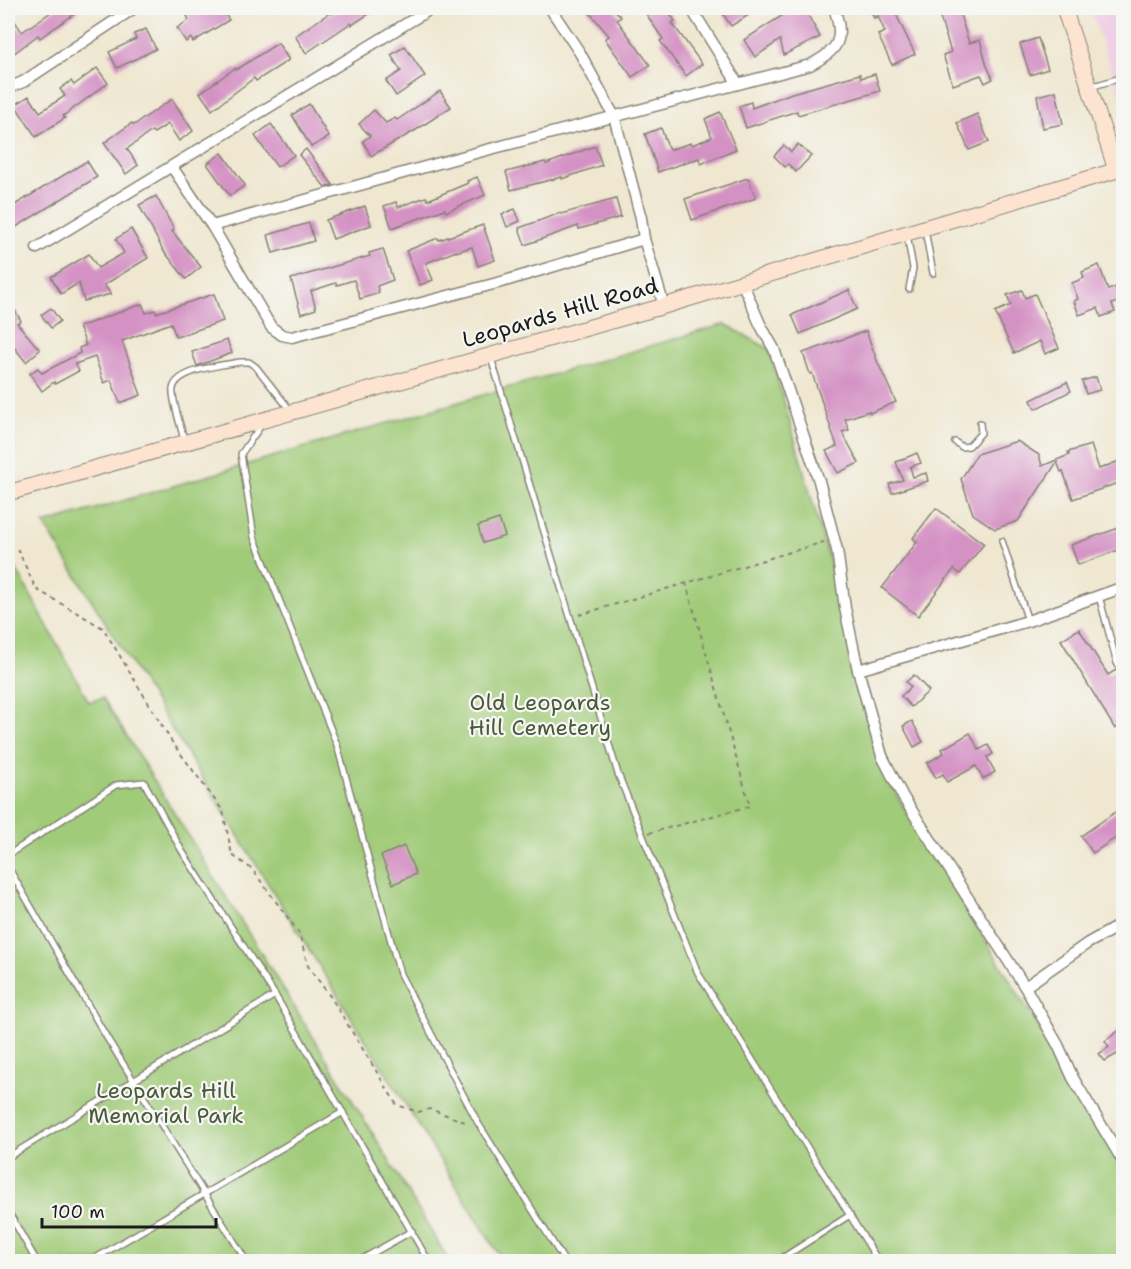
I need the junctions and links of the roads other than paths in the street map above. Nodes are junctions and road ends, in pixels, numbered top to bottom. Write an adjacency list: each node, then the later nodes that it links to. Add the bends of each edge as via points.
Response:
1 (134, 8): 10 (street)
2 (432, 8): 12 (street)
3 (550, 8): 11 (street)
4 (691, 8): 8 (street)
5 (834, 8): 8 (street, via 839,37 837,46 825,57)
6 (1064, 8): 9 (main road)
7 (1124, 77): 9 (lane)
8 (738, 84): 11 (street)
9 (1089, 87): 13 (main road)
10 (8, 88)
11 (614, 116): 14 (street); 17 (street)
12 (172, 167): 14 (street); 18 (street)
13 (1120, 169): 15 (main road, Leopards Hill Road)
14 (212, 226): 17 (street, via 271,327 292,337 506,281)
15 (925, 228): 16 (main road, Leopards Hill Road); 19 (lane)
16 (907, 234): 20 (main road, Leopards Hill Road); 21 (lane, via 913,268)
17 (644, 239): 22 (street)
18 (38, 248)
19 (933, 273)
20 (742, 282): 22 (main road, Leopards Hill Road); 34 (street, via 774,349 819,481 841,570)
21 (909, 289)
22 (664, 306): 23 (main road, Leopards Hill Road)
23 (491, 356): 24 (main road, Leopards Hill Road); 47 (lane, via 618,774 698,973)
24 (292, 413): 25 (main road, Leopards Hill Road); 27 (lane, via 249,362 188,373 178,378 172,389)
25 (264, 420): 27 (main road, Leopards Hill Road); 54 (lane, via 242,454 254,537 337,745 400,974 478,1123)
26 (980, 423): 28 (lane, via 981,433 969,446)
27 (185, 442): 29 (main road, Leopards Hill Road)
28 (955, 442)
29 (8, 493)
30 (1002, 541): 33 (lane)
31 (1124, 587): 32 (street)
32 (1099, 596): 33 (street); 35 (lane, via 1117,663)
33 (1028, 621): 34 (street)
34 (858, 670): 39 (street, via 882,756 903,797)
35 (1124, 674)
36 (8, 855): 40 (lane, via 116,785 144,782 182,851)
37 (8, 867): 41 (lane)
38 (1124, 923): 39 (street)
39 (1026, 987): 44 (street, via 1073,1078)
40 (275, 995): 41 (lane); 42 (lane)
41 (135, 1082): 43 (lane); 45 (lane)
42 (343, 1112): 45 (lane); 48 (lane)
43 (8, 1157)
44 (1124, 1163)
45 (205, 1193): 50 (lane); 51 (lane)
46 (8, 1210): 49 (lane)
47 (850, 1215): 55 (lane); 56 (lane)
48 (412, 1231): 52 (lane); 53 (lane)
49 (37, 1262)
50 (89, 1262)
51 (247, 1262)
52 (357, 1262)
53 (429, 1262)
54 (565, 1262)
55 (776, 1262)
56 (879, 1262)

